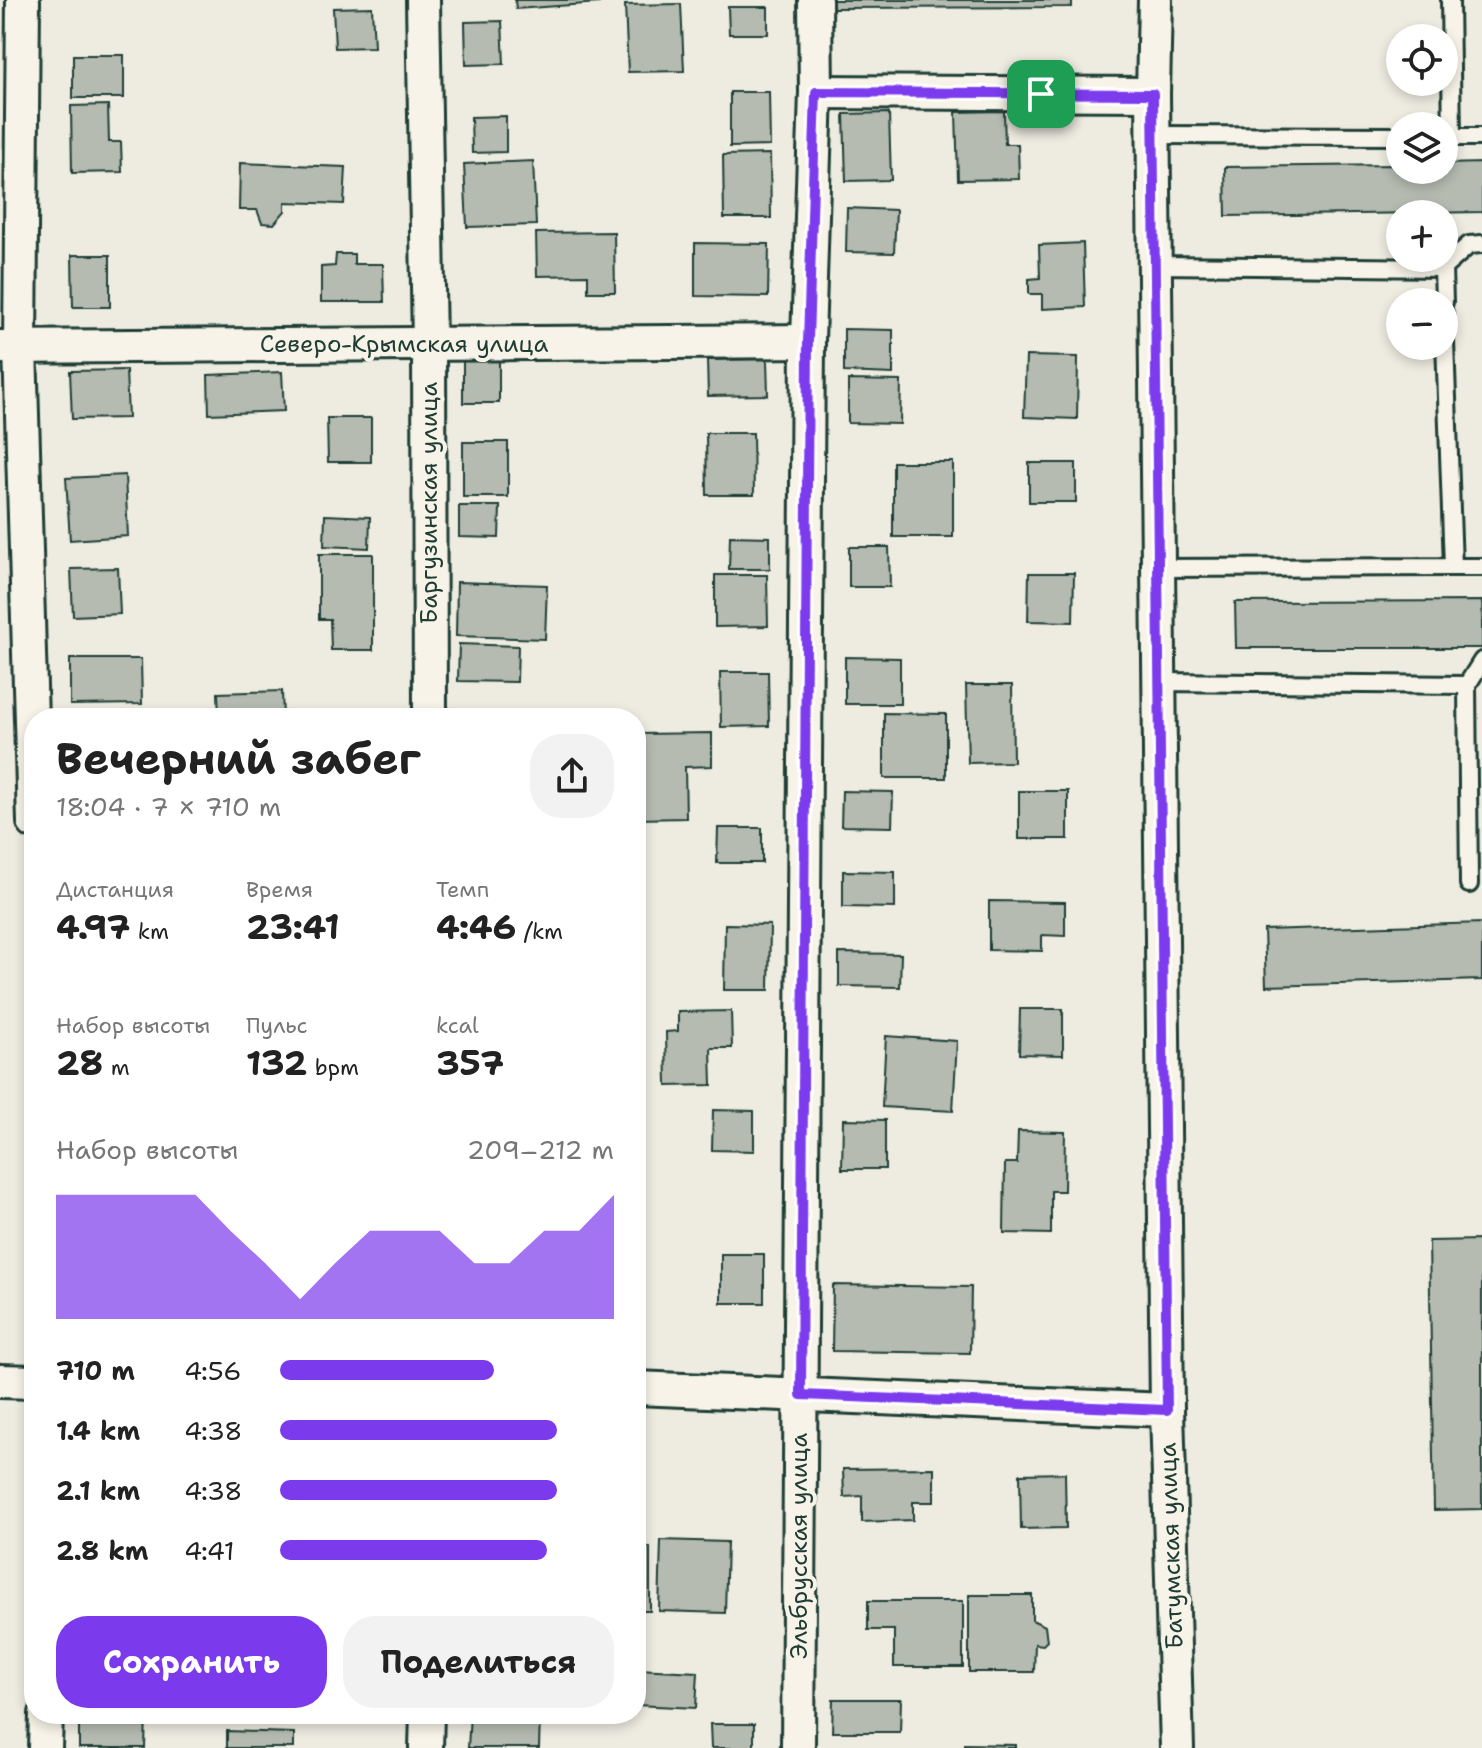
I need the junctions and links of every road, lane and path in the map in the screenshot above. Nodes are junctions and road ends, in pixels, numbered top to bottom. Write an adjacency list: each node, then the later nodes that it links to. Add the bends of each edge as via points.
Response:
1 (23, 0): 19 (street)
2 (423, 0): 18 (street, Баргузинская улица)
3 (815, 0): 6 (street, Эльбрусская улица)
4 (1155, 0): 7 (street, Батумская улица)
5 (1450, 0): 8 (lane)
6 (816, 92): 7 (street); 17 (street, Эльбрусская улица)
7 (1153, 94): 9 (street, Батумская улица)
8 (1448, 112)
9 (1154, 135): 10 (lane); 15 (street, Батумская улица)
10 (1386, 136)
11 (1458, 137): 12 (lane)
12 (1482, 137)
13 (1482, 244): 14 (lane, via 1469,245)
14 (1458, 255)
15 (1155, 265): 16 (lane); 23 (street, Батумская улица)
16 (1386, 267)
17 (808, 341): 18 (street, Северо-Крымская улица); 33 (street, Эльбрусская улица)
18 (429, 344): 19 (street, Северо-Крымская улица); 28 (street, Баргузинская улица)
19 (10, 347): 27 (street)
20 (1446, 360): 21 (lane)
21 (1453, 567): 22 (lane); 23 (lane)
22 (1482, 567)
23 (1158, 568): 25 (street, Батумская улица)
24 (1482, 661): 26 (lane)
25 (1160, 682): 26 (lane); 34 (street, Батумская улица)
26 (1467, 685): 29 (lane)
27 (28, 708)
28 (430, 708)
29 (1469, 884)
30 (0, 1381): 31 (street)
31 (24, 1382)
32 (646, 1388): 33 (street)
33 (801, 1395): 34 (street); 39 (street, Эльбрусская улица)
34 (1167, 1410): 40 (street, Батумская улица)
35 (46, 1724): 37 (street)
36 (427, 1724): 38 (street)
37 (45, 1748)
38 (426, 1748)
39 (798, 1748)
40 (1177, 1748)

